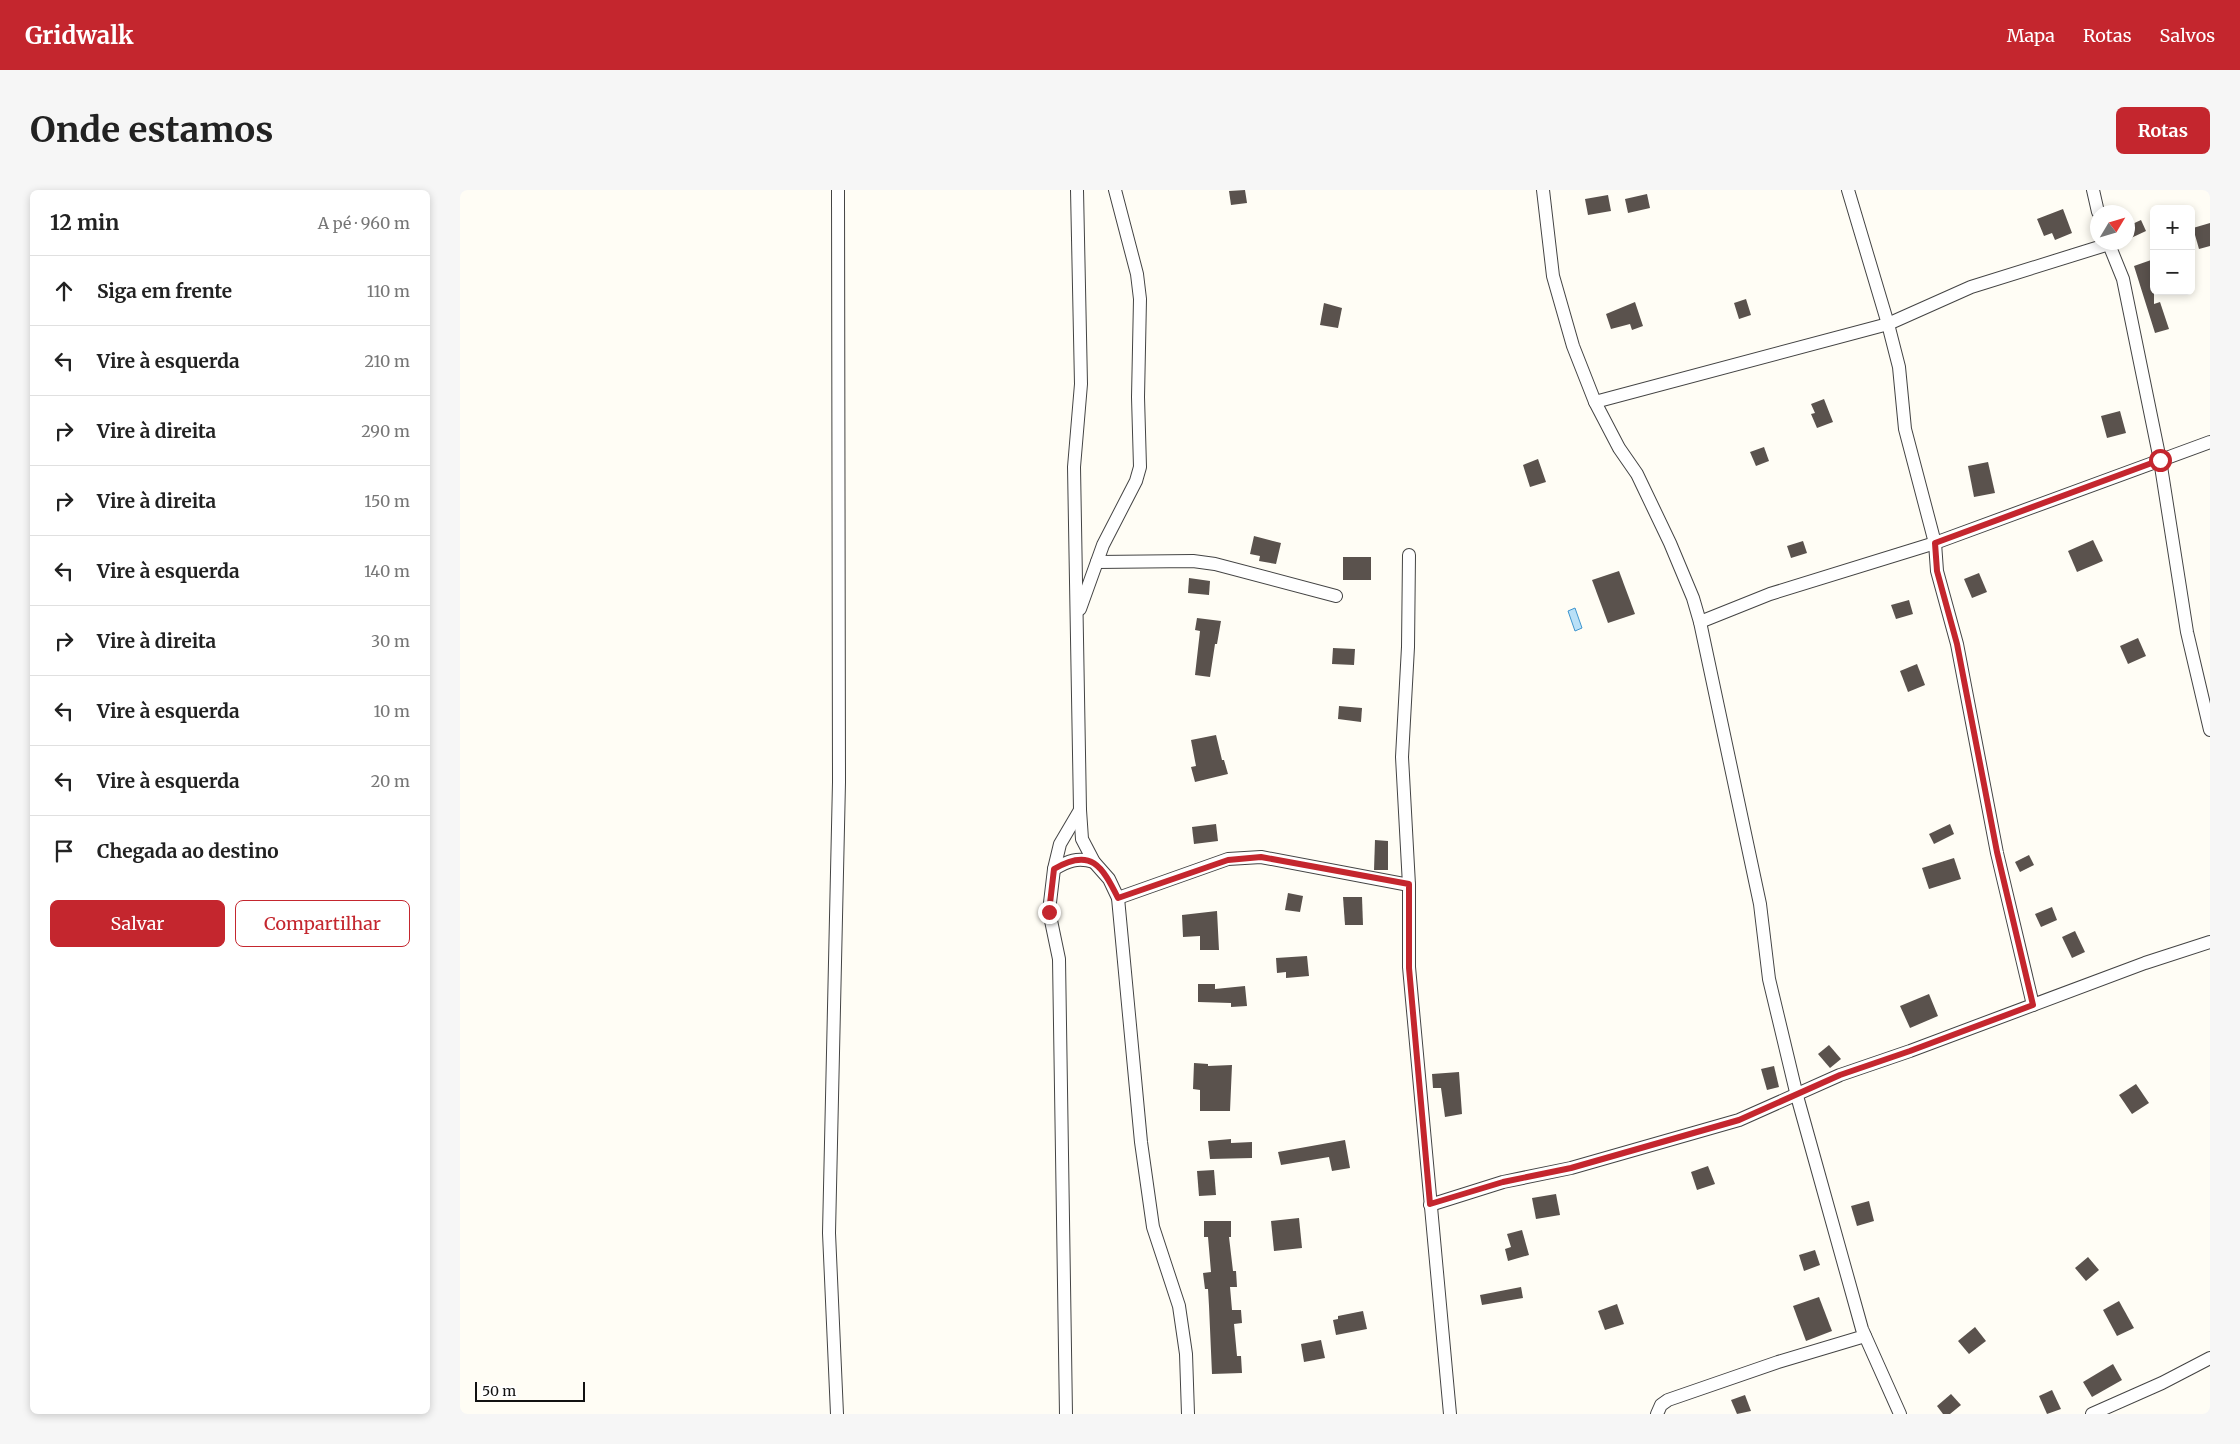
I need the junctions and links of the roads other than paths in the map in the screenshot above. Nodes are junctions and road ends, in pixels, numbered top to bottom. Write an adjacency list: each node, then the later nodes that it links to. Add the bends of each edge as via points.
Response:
1 (838, 190): 32 (street, via 839,782 829,1233)
2 (1077, 190): 18 (street, via 1081,384 1074,467)
3 (1115, 190): 16 (street, via 1137,274 1140,299 1140,467)
4 (1544, 190): 11 (street, via 1552,276 1573,346)
5 (1848, 190): 10 (street)
6 (2093, 190): 7 (street)
7 (2096, 205)
8 (2090, 249): 10 (street, via 1971,287)
9 (2111, 250): 13 (street, via 2123,279)
10 (1888, 324): 11 (street); 14 (street, via 1899,368 1905,429)
11 (1595, 402): 19 (street, via 1637,474 1670,543)
12 (2210, 442): 13 (street)
13 (2160, 460): 14 (street); 20 (street, via 2187,632)
14 (1935, 543): 19 (street, via 1770,594); 27 (street, via 1937,571 1957,644 1997,852)
15 (1409, 555): 24 (street, via 1402,757)
16 (1097, 562): 17 (street, via 1200,562); 18 (street)
17 (1336, 596)
18 (1078, 616): 21 (street)
19 (1700, 622): 28 (street, via 1760,904 1769,979)
20 (2210, 730)
21 (1080, 810): 22 (street, via 1082,839); 23 (street, via 1060,844)
22 (1094, 862): 23 (street, via 1083,858 1069,860); 25 (street, via 1109,879)
23 (1054, 869): 33 (street, via 1049,912 1059,959)
24 (1409, 884): 25 (street, via 1261,857 1228,860); 29 (street, via 1409,968)
25 (1118, 898): 34 (street, via 1141,1142 1153,1227 1179,1306 1186,1354)
26 (2210, 942): 27 (street)
27 (2033, 1005): 28 (street, via 1840,1075)
28 (1797, 1096): 29 (street, via 1730,1123); 30 (street)
29 (1430, 1204): 35 (street)
30 (1865, 1336): 36 (street, via 1668,1400); 37 (street)
31 (2210, 1358): 38 (street)
32 (837, 1414)
33 (1066, 1414)
34 (1188, 1414)
35 (1450, 1414)
36 (1657, 1414)
37 (1900, 1414)
38 (2092, 1414)

